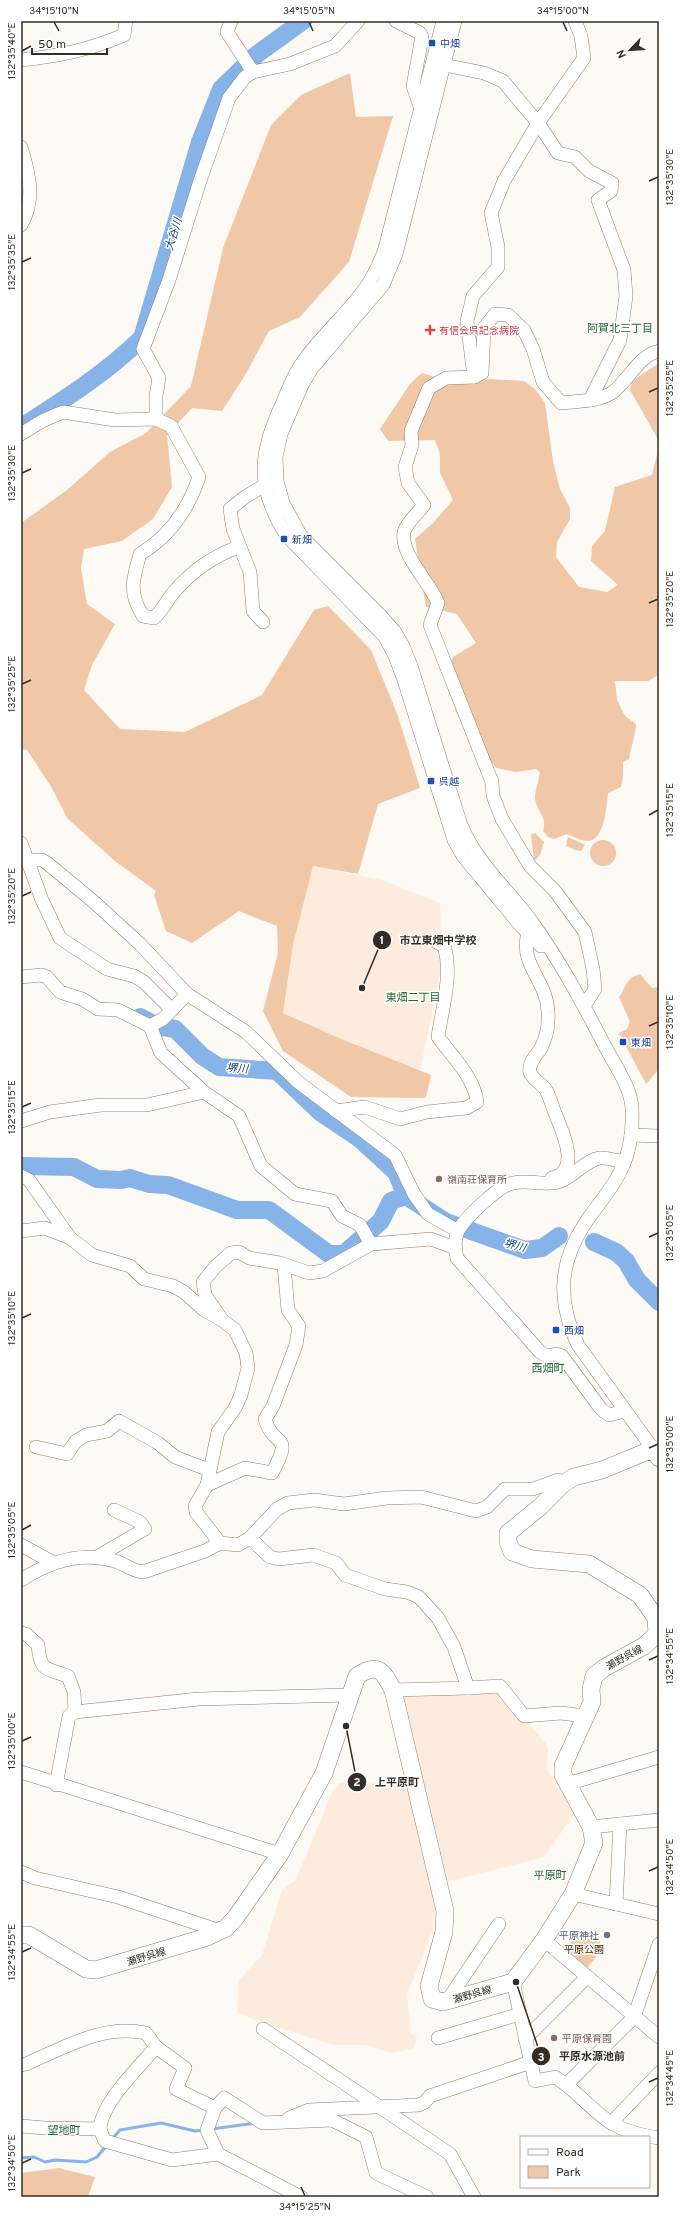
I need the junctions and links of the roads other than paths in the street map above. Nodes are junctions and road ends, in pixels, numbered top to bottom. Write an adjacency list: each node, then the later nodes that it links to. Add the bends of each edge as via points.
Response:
1 (126, 21): 8 (street, via 124,35 104,44 62,56)
2 (231, 21): 10 (street, via 227,32)
3 (358, 21): 10 (street, via 335,46 290,64)
4 (396, 21): 11 (street, via 420,33 422,37 413,86)
5 (443, 21): 11 (street)
6 (455, 21): 9 (street)
7 (575, 21): 12 (street, via 581,36 584,58)
8 (21, 60)
9 (444, 65): 12 (street, via 484,73 503,81); 27 (street, via 390,271 383,285 312,368 302,385 281,434 276,457 277,481 283,503 301,536 395,632 411,666 469,845 530,920)
10 (252, 72): 18 (street, via 245,76 229,98 169,280 143,349 159,378)
11 (421, 109): 20 (street, via 384,252 367,287 306,358 296,374 270,428 265,446)
12 (538, 123): 16 (street, via 504,181 491,213 498,247 498,267 473,296 467,321); 17 (street, via 558,154 575,157 589,171 612,183 611,191 598,200 624,270 626,296 620,340)
13 (21, 147): 14 (street, via 31,190)
14 (21, 225)
15 (659, 351): 17 (street, via 646,358 612,393)
16 (474, 377): 17 (street, via 482,373 484,328 495,314 508,315 524,330 544,382 561,403); 30 (street, via 446,378 429,388 411,431 412,445 405,467 408,483 424,505 404,531 404,543 409,556 438,603 430,625 462,701 474,740 492,782 493,796 502,819 530,866 555,891 585,932 595,989)
17 (590, 400)
18 (156, 419): 19 (street, via 114,420 63,412); 21 (street, via 171,426 199,477 194,494 181,518 157,544 140,554 132,583 135,603 143,616 154,618 174,593 205,562)
19 (21, 434)
20 (265, 485): 21 (street, via 230,509); 25 (street, via 277,521 287,536 385,637 404,680 454,840 472,868)
21 (239, 547): 22 (street, via 250,572 253,611)
22 (263, 622)
23 (21, 843): 24 (street)
24 (24, 860): 29 (street, via 42,860 47,863 140,944); 31 (street, via 60,938 107,968 134,976 144,982)
25 (528, 933): 27 (street); 40 (street, via 524,946 529,964 539,979 547,1001 548,1014 546,1036 531,1063 530,1072 534,1080 546,1089 568,1151 568,1164 562,1173 551,1178 538,1178)
26 (438, 943): 34 (street, via 444,946 447,957 446,990 438,1037 467,1077 476,1093 477,1102 466,1108 427,1112 400,1120 365,1107)
27 (565, 970): 30 (street)
28 (21, 977): 32 (street, via 41,975 60,992 82,999 98,1009 118,1010)
29 (187, 994): 31 (street); 34 (street, via 246,1032 298,1082)
30 (584, 1006): 36 (street, via 624,1082 632,1105)
31 (172, 1010): 32 (street)
32 (150, 1026): 33 (street, via 161,1053)
33 (204, 1092): 35 (street, via 148,1105 100,1105 50,1112); 44 (street, via 239,1116 261,1166 295,1194 332,1201 342,1216 360,1225)
34 (336, 1111): 42 (street, via 394,1155 414,1194 428,1214)
35 (21, 1121)
36 (631, 1135): 37 (street); 38 (street, via 630,1148)
37 (659, 1136)
38 (624, 1162): 40 (street, via 601,1158 562,1181 551,1184); 48 (street, via 611,1188 573,1244 563,1284 564,1307 578,1345)
39 (21, 1176): 43 (street, via 29,1180)
40 (536, 1182): 42 (street, via 527,1180 510,1183 498,1190)
41 (21, 1231): 43 (street, via 45,1228)
42 (458, 1231): 45 (street)
43 (70, 1238): 47 (street, via 92,1256 130,1266 144,1279 173,1286 204,1310)
44 (371, 1244): 45 (street, via 431,1240); 46 (street, via 323,1271 309,1273)
45 (455, 1248): 48 (street, via 457,1258 540,1352 547,1356 562,1356 601,1409 609,1415)
46 (284, 1265): 47 (street, via 231,1252 204,1282 205,1295); 53 (street, via 288,1310 299,1326 296,1345 273,1406 265,1419 267,1426 282,1442 283,1451 272,1473 244,1468)
47 (222, 1320): 51 (street, via 235,1330 246,1354 248,1368 235,1408 218,1432)
48 (625, 1411): 50 (street)
49 (36, 1446): 51 (street, via 67,1454 76,1441 86,1435 107,1431 119,1422 158,1443 175,1457)
50 (656, 1454): 52 (main road, 瀬野呉線, via 574,1477)
51 (209, 1470): 53 (street)
52 (562, 1484): 55 (street, via 558,1480 533,1489 505,1489 488,1507 476,1511 421,1497 386,1498 344,1504 314,1500 288,1503 277,1509); 66 (main road, 瀬野呉線, via 540,1507 508,1533 512,1552 532,1559 589,1564 640,1595 656,1618 657,1634 644,1646 594,1676 592,1702)
53 (207, 1485): 56 (street, via 195,1506 196,1512)
54 (114, 1510): 58 (street, via 140,1522 145,1529)
55 (250, 1538): 56 (street, via 238,1545); 62 (street, via 270,1557 279,1559 314,1555 336,1563 345,1575 385,1589 419,1597 438,1618 454,1647)
56 (220, 1543): 58 (street, via 205,1551 143,1572)
57 (21, 1545): 59 (street)
58 (97, 1557): 59 (street, via 76,1556)
59 (52, 1562): 60 (street)
60 (21, 1580)
61 (21, 1633): 65 (street, via 26,1634 38,1646 39,1661 45,1668 68,1676 74,1692)
62 (468, 1688): 63 (street); 66 (street, via 500,1686 524,1716)
63 (393, 1690): 64 (main road, 瀬野呉線, via 382,1672 378,1669 367,1669 357,1676); 86 (main road, 瀬野呉線, via 445,1910 444,1932 429,1986 432,1999)
64 (349, 1695): 65 (street, via 199,1699); 74 (main road, 瀬野呉線, via 324,1773)
65 (75, 1712): 70 (street, via 69,1716)
66 (585, 1716): 69 (main road, 瀬野呉線, via 562,1766)
67 (659, 1756): 69 (street)
68 (21, 1774): 70 (street)
69 (567, 1784): 73 (main road, 瀬野呉線)
70 (56, 1785): 74 (street)
71 (659, 1820): 72 (street)
72 (620, 1824): 73 (street); 77 (street)
73 (591, 1827): 76 (main road, 瀬野呉線, via 594,1843)
74 (280, 1854): 80 (main road, 瀬野呉線, via 236,1917)
75 (21, 1872): 80 (street, via 35,1878 118,1897)
76 (573, 1894): 77 (street); 82 (main road, 瀬野呉線)
77 (616, 1904): 78 (street)
78 (659, 1914)
79 (499, 1924): 86 (street)
80 (220, 1931): 81 (main road, 瀬野呉線, via 96,1970 86,1969 29,1935)
81 (21, 1935)
82 (544, 1940): 84 (street); 85 (main road, 瀬野呉線)
83 (659, 1944): 88 (street)
84 (588, 1977): 88 (street); 92 (street)
85 (513, 1982): 86 (main road, 瀬野呉線); 87 (street)
86 (447, 2001)
87 (520, 2014): 91 (street); 92 (street)
88 (634, 2017): 90 (street); 97 (street)
89 (263, 2030): 98 (street)
90 (659, 2037)
91 (438, 2038)
92 (525, 2039): 94 (street)
93 (156, 2047): 95 (street, via 146,2033 130,2030 99,2033); 99 (street, via 185,2068 176,2089); 103 (street, via 117,2094 103,2117)
94 (531, 2062): 97 (street, via 535,2081 555,2077); 98 (street, via 430,2096 419,2105)
95 (21, 2065)
96 (659, 2073): 101 (street)
97 (567, 2084): 101 (street)
98 (381, 2107): 100 (street, via 308,2110); 108 (street, via 450,2154)
99 (215, 2108): 100 (street, via 224,2098 263,2123); 105 (street, via 207,2130)
100 (282, 2121): 107 (street, via 332,2120 366,2137 376,2173)
101 (611, 2123): 104 (street, via 633,2134)
102 (21, 2126): 103 (street)
103 (100, 2129): 105 (street, via 105,2141 172,2160)
104 (646, 2136)
105 (218, 2154): 106 (street)
106 (301, 2197)
107 (427, 2197)
108 (474, 2197)

